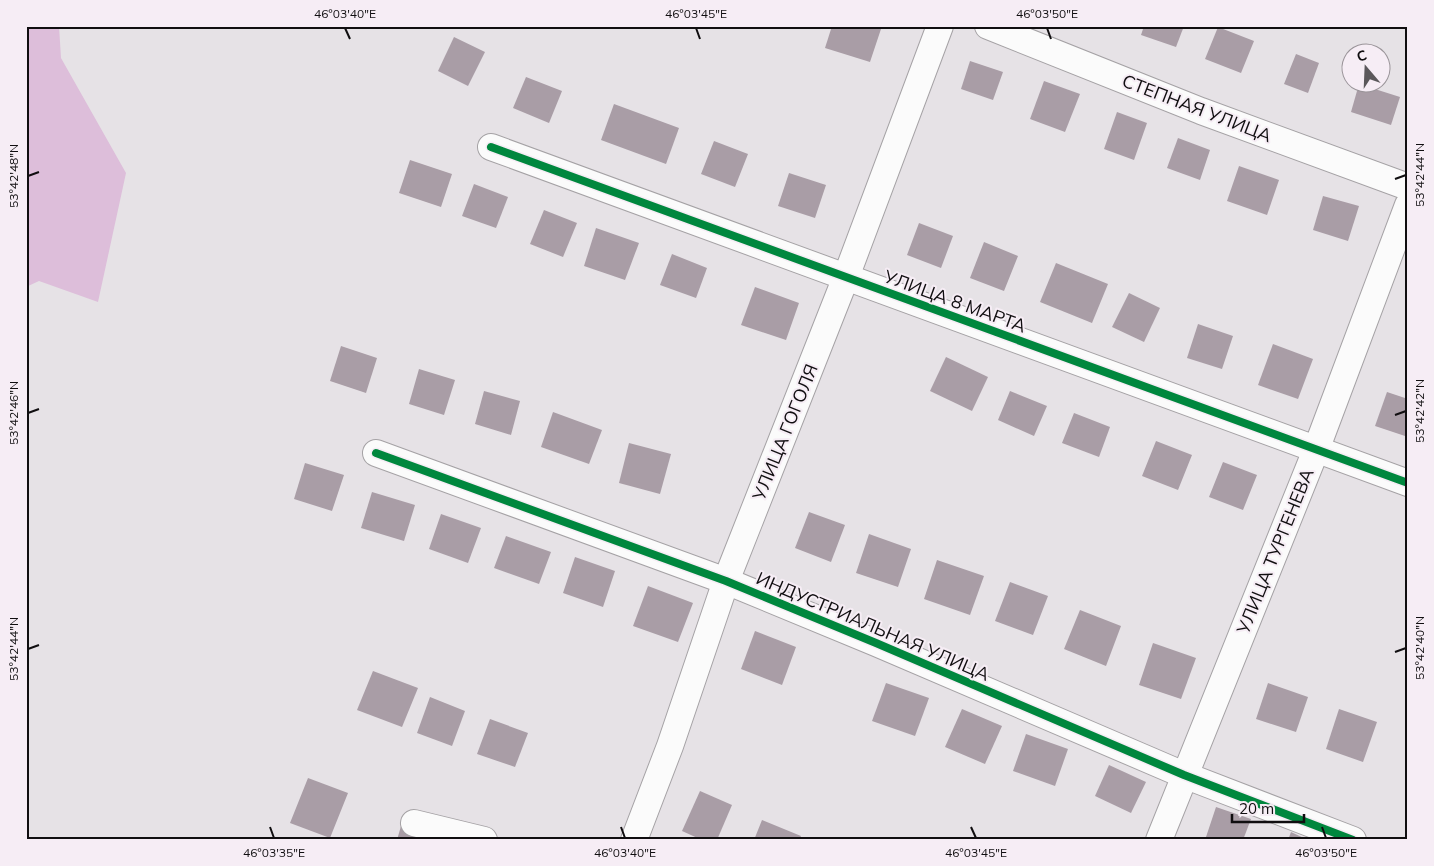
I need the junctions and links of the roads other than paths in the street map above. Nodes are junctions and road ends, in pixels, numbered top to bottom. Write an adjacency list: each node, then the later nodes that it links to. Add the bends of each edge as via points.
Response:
1 (940, 26): 6 (street, УЛИЦА ГОГОЛЯ)
2 (988, 26): 4 (street, СТЕПНАЯ УЛИЦА, via 1201,111)
3 (491, 147): 6 (street, УЛИЦА 8 МАРТА)
4 (1408, 187)
5 (1408, 205): 7 (street, УЛИЦА ТУРГЕНЕВА)
6 (846, 277): 7 (street, УЛИЦА 8 МАРТА); 10 (street, УЛИЦА ГОГОЛЯ)
7 (1316, 450): 9 (street, УЛИЦА 8 МАРТА); 11 (street, УЛИЦА ТУРГЕНЕВА)
8 (376, 453): 10 (street, ИНДУСТРИАЛЬНАЯ УЛИЦА)
9 (1408, 483)
10 (726, 581): 11 (street, ИНДУСТРИАЛЬНАЯ УЛИЦА); 14 (street, УЛИЦА ГОГОЛЯ)
11 (1184, 775): 15 (street, УЛИЦА ТУРГЕНЕВА); 16 (street, ИНДУСТРИАЛЬНАЯ УЛИЦА)
12 (414, 822): 13 (street)
13 (484, 840)
14 (634, 840)
15 (1159, 840)
16 (1353, 840)

